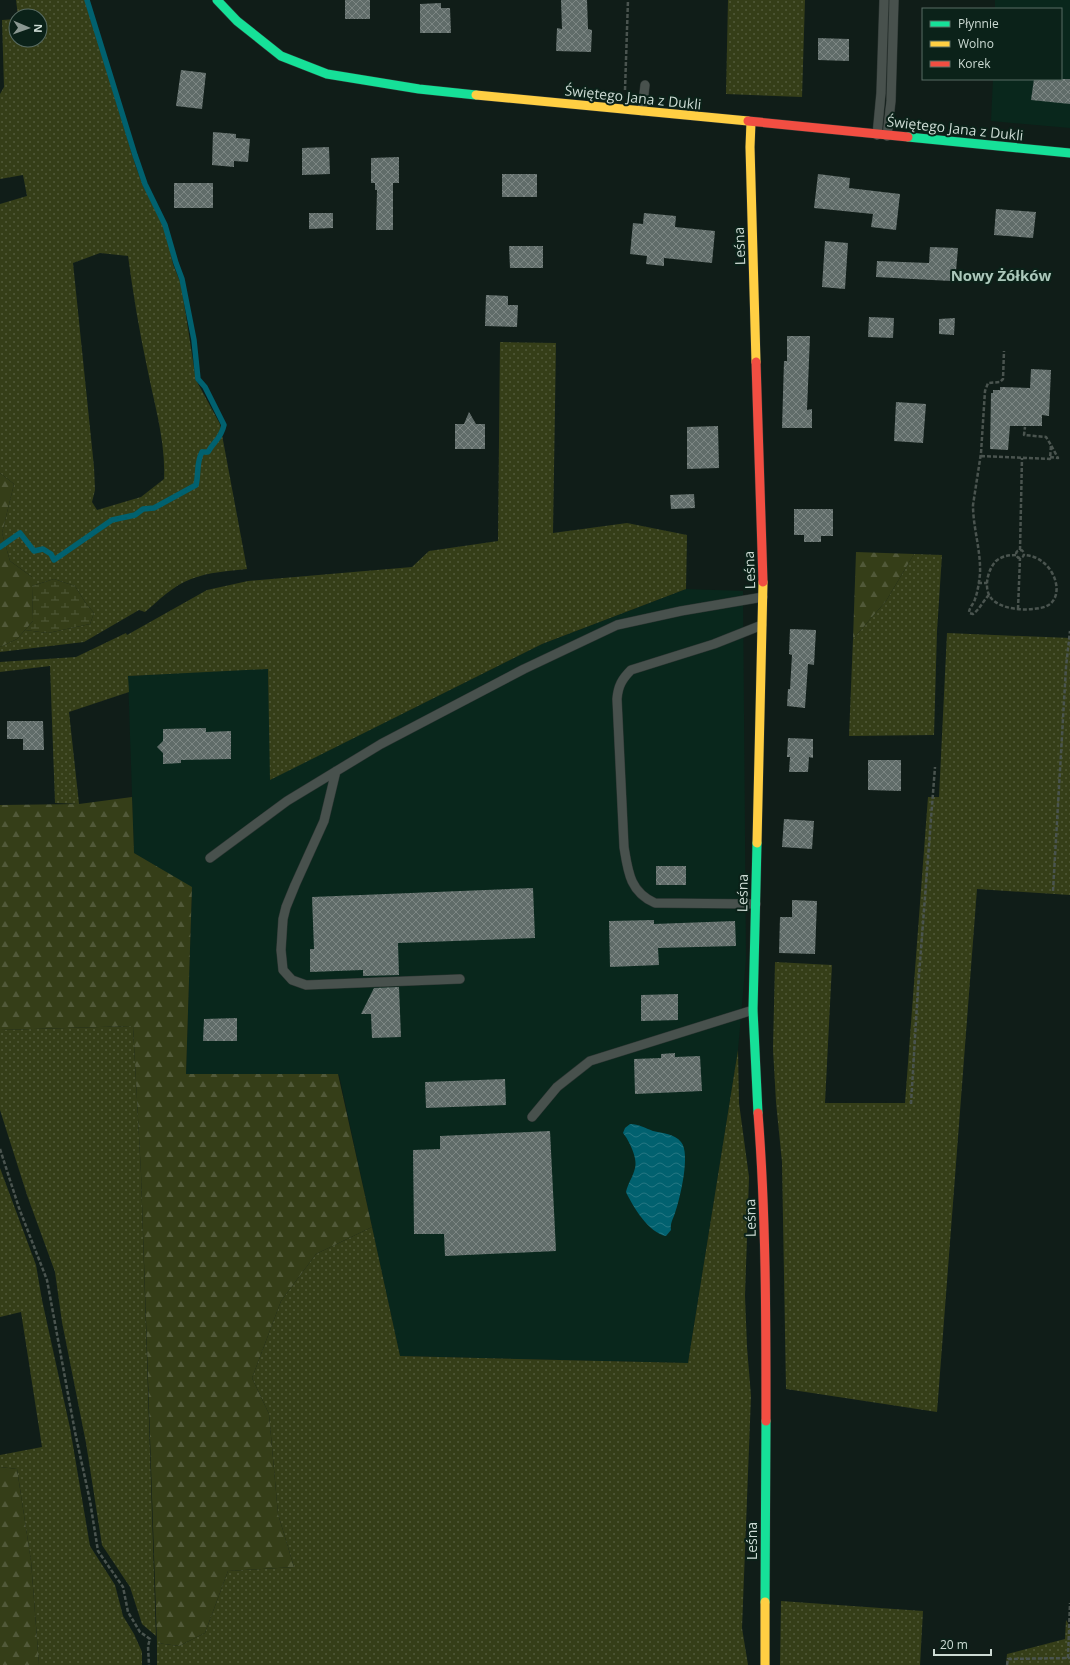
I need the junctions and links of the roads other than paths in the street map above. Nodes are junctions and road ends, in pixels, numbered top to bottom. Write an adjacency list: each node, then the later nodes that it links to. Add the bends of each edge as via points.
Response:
1 (218, 0): 5 (street, Świętego Jana z Dukli, via 237,21 281,56 327,74 419,89)
2 (884, 0): 7 (lane, via 880,93)
3 (894, 0): 7 (lane, via 891,101)
4 (645, 85): 5 (lane)
5 (642, 112): 6 (street, Świętego Jana z Dukli)
6 (751, 122): 7 (street, Świętego Jana z Dukli); 9 (street, Leśna)
7 (882, 135): 8 (street, Świętego Jana z Dukli)
8 (1070, 153)
9 (763, 597): 10 (street, Leśna); 11 (lane, via 617,625 504,680 381,744)
10 (763, 624): 13 (street, Leśna); 13 (lane, via 714,644 631,670 622,679 617,695 624,848 627,869 633,884 645,899 655,903)
11 (336, 771): 12 (lane, via 287,801); 14 (lane, via 324,821 286,907 281,933 283,970 292,980 306,985)
12 (210, 858)
13 (756, 904): 15 (street, Leśna)
14 (460, 980)
15 (753, 1010): 16 (lane, via 590,1061 556,1087); 17 (street, Leśna, via 755,1080 763,1179 766,1313)
16 (532, 1116)
17 (765, 1665)

